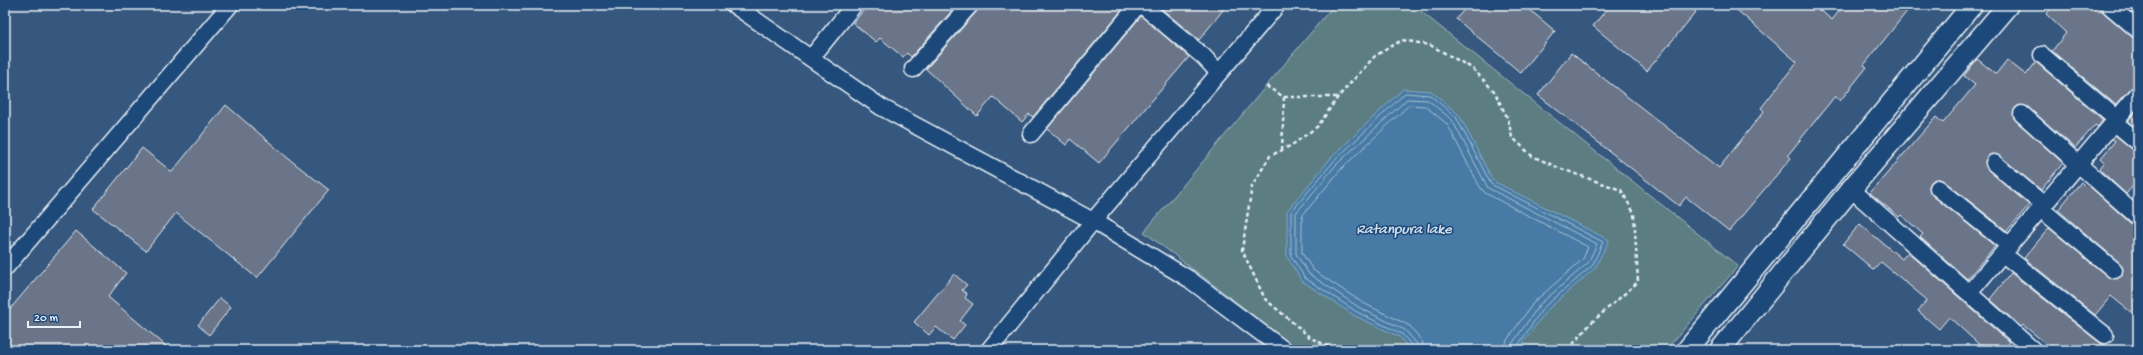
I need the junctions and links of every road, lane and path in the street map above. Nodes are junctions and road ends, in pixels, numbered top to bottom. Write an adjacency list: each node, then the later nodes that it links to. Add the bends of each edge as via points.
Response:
1 (230, 5): 33 (street)
2 (734, 5): 13 (street)
3 (854, 5): 13 (street)
4 (970, 5): 14 (street)
5 (1138, 5): 22 (street)
6 (1142, 5): 15 (street, via 1204,57)
7 (1277, 5): 15 (street)
8 (1972, 5): 41 (street)
9 (2008, 5): 28 (street)
10 (2111, 7): 11 (street)
11 (2138, 30)
12 (2042, 55): 21 (street)
13 (811, 58): 31 (street, via 881,107)
14 (913, 69)
15 (1219, 73): 31 (street)
16 (1266, 86): 18 (path)
17 (2138, 94): 21 (street)
18 (1284, 97): 19 (path); 24 (path)
19 (1338, 97): 24 (path, via 1318,126); 40 (path, via 1375,56 1402,40 1430,45 1472,68 1494,91 1508,119 1512,137 1532,156 1621,190 1634,213 1638,282 1592,322)
20 (2022, 114): 26 (street)
21 (2115, 120): 23 (street); 26 (street)
22 (1031, 134)
23 (2138, 142)
24 (1282, 150): 39 (path, via 1270,156 1252,186 1242,250 1265,299 1311,338)
25 (1994, 163): 29 (street)
26 (2078, 164): 29 (street); 30 (street)
27 (1938, 188): 32 (street)
28 (1851, 189): 35 (street); 42 (street)
29 (2042, 207): 32 (street); 34 (street)
30 (2138, 217)
31 (1093, 221): 37 (street); 38 (street, via 1189,280)
32 (2006, 250): 35 (street); 36 (street)
33 (5, 268)
34 (2114, 270)
35 (1969, 293): 43 (street)
36 (2105, 335)
37 (989, 350)
38 (1284, 350)
39 (1335, 350)
40 (1568, 350)
41 (1687, 350)
42 (1720, 350)
43 (2033, 350)

